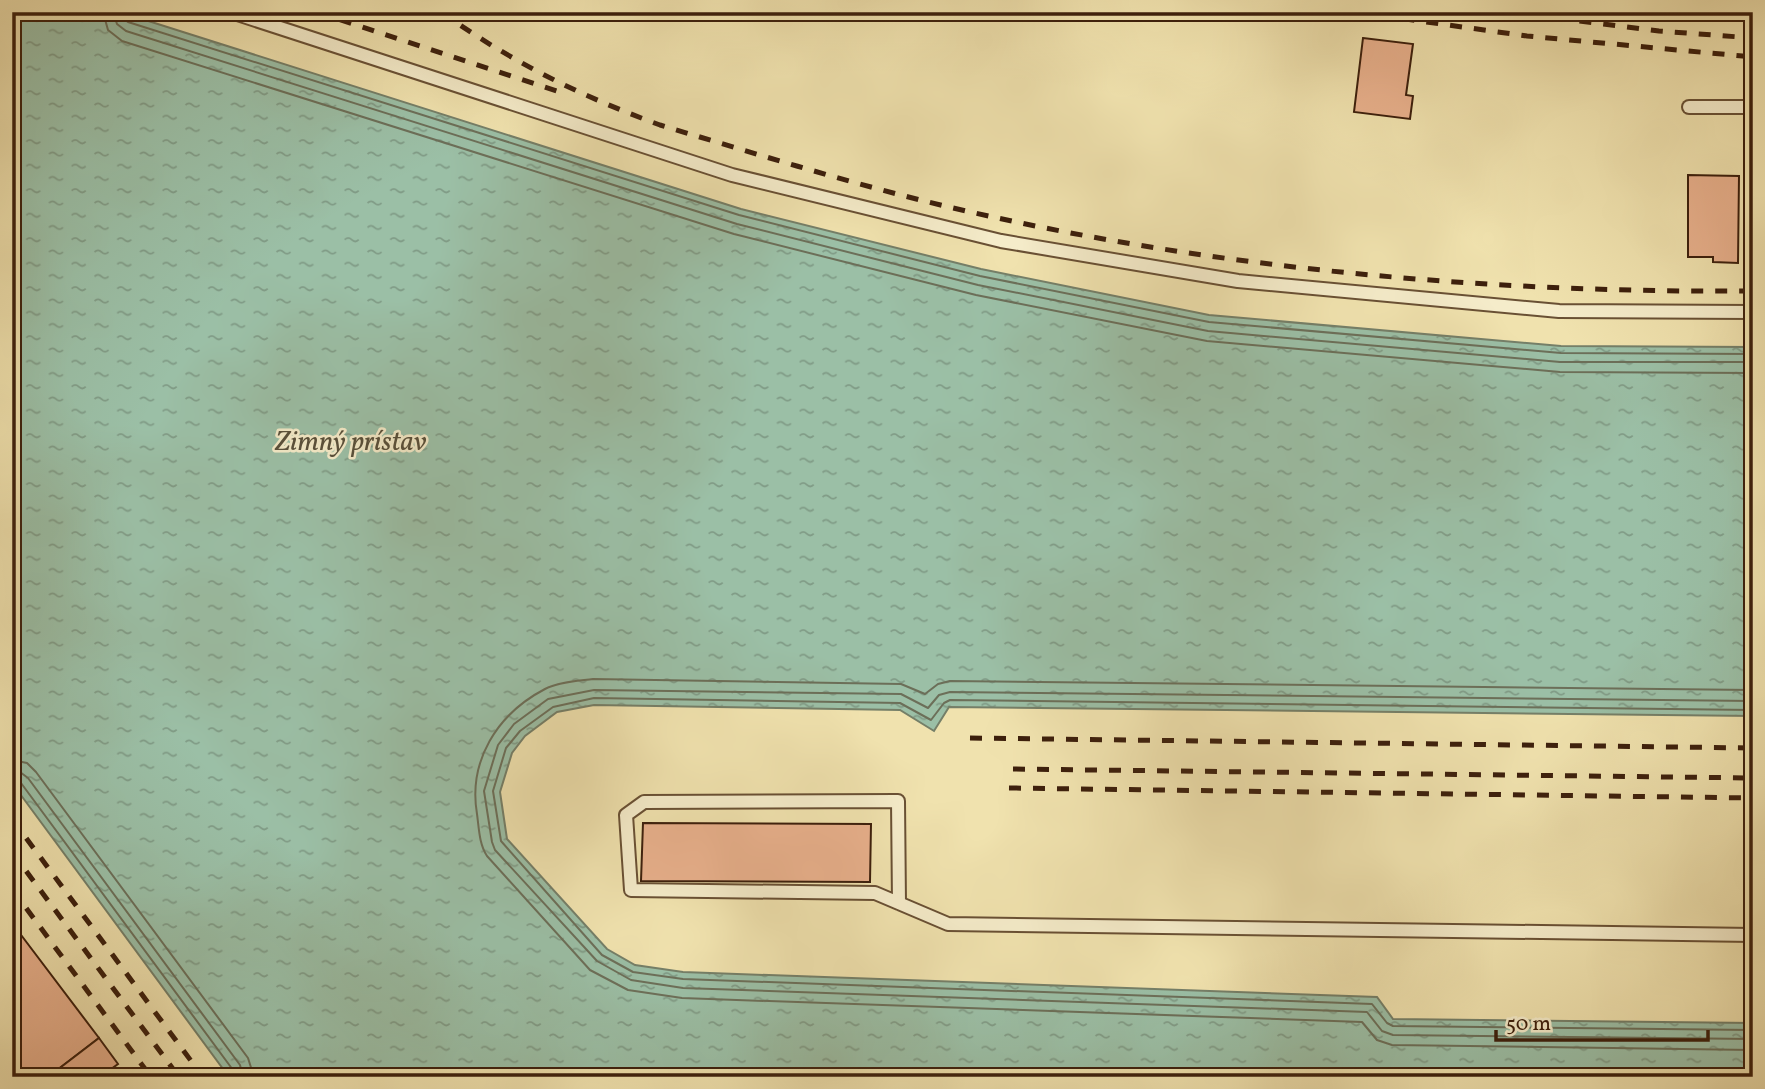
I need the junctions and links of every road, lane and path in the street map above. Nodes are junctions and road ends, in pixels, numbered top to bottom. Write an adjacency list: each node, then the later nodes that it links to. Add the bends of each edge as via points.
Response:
1 (231, 12): 4 (lane, via 732,175 1000,241 1238,281 1559,311)
2 (1689, 107): 3 (lane)
3 (1753, 107)
4 (1753, 312)
5 (899, 903): 5 (lane, via 898,801 644,802 626,815 631,890 875,893); 6 (lane, via 948,924)
6 (1753, 936)

